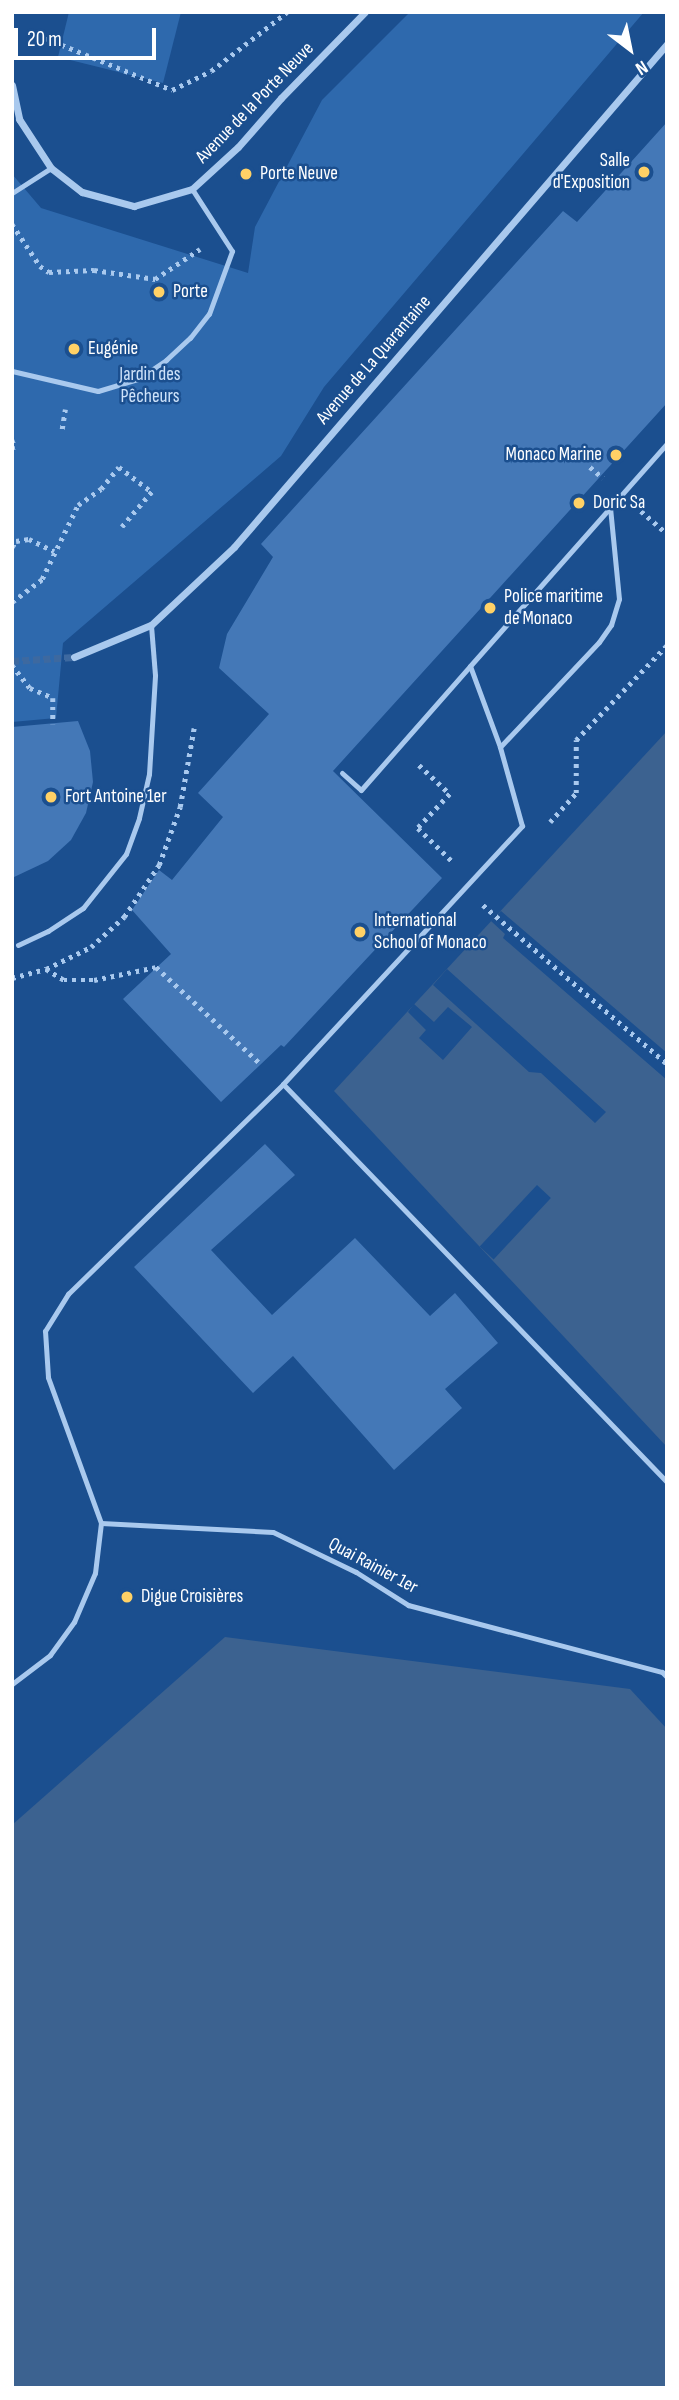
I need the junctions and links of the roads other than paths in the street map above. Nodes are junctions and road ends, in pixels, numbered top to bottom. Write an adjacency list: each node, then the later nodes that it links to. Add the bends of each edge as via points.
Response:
1 (365, 12): 5 (street, Avenue de la Porte Neuve, via 238,147)
2 (667, 44): 10 (street, Avenue de La Quarantaine, via 234,547)
3 (12, 85): 4 (street, Avenue de la Porte Neuve, via 19,119)
4 (51, 169): 5 (street, Avenue de la Porte Neuve, via 82,192 134,206); 6 (lane)
5 (191, 189): 7 (lane, via 232,251 209,314 166,360 138,379 97,391)
6 (12, 193)
7 (12, 371)
8 (667, 443): 9 (lane)
9 (610, 508): 12 (lane); 13 (lane, via 619,598 611,625)
10 (151, 625): 11 (street, Avenue de La Quarantaine); 15 (lane, via 154,710 149,774 126,854 83,908)
11 (74, 657)
12 (470, 666): 13 (lane); 14 (lane, via 361,790)
13 (500, 747): 16 (lane, via 523,826)
14 (342, 773)
15 (18, 945)
16 (282, 1084): 17 (lane); 18 (lane, via 68,1294 45,1331 48,1377)
17 (667, 1482)
18 (101, 1523): 19 (lane, Quai Rainier 1er, via 273,1532 356,1572 408,1605); 20 (lane, via 95,1573 74,1622 50,1655)
19 (667, 1677)
20 (12, 1684)

